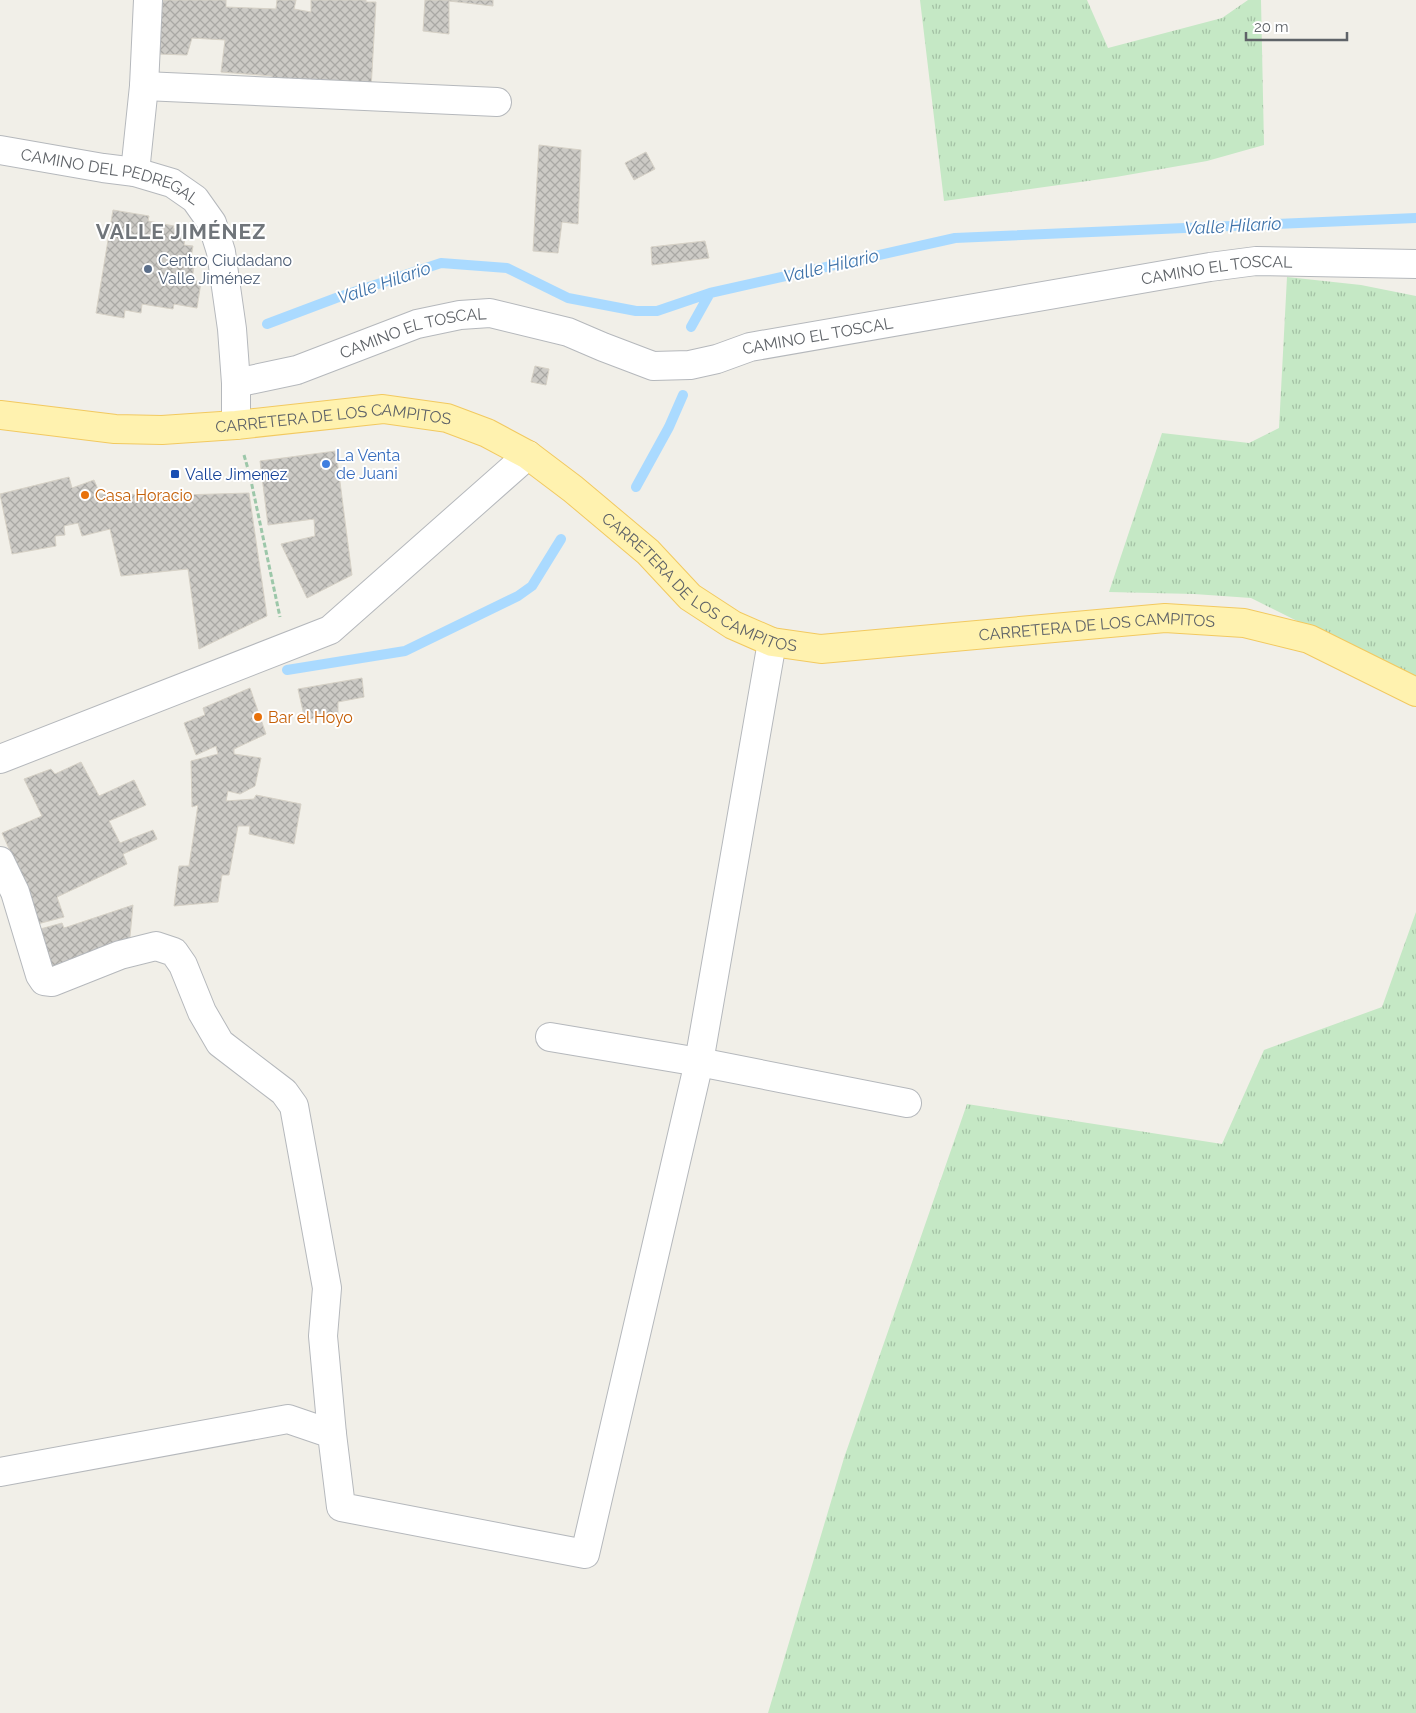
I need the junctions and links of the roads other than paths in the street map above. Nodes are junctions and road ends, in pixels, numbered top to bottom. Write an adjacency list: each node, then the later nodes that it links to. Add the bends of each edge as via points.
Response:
1 (148, 0): 2 (street)
2 (144, 86): 3 (street); 5 (street)
3 (497, 102)
4 (0, 150): 5 (street, CAMINO DEL PEDREGAL)
5 (135, 172): 7 (street, CAMINO DEL PEDREGAL, via 172,183 194,199 212,223 221,252)
6 (1416, 264): 7 (street, CAMINO EL TOSCAL, via 1256,261 1210,267 750,346 690,365 653,366 568,332 490,313 460,315 417,324 297,370)
7 (236, 384): 9 (street, CAMINO DEL PEDREGAL)
8 (0, 415): 9 (main road, CARRETERA DE LOS CAMPITOS, via 115,429 162,430)
9 (236, 425): 10 (main road, CARRETERA DE LOS CAMPITOS, via 383,409 448,418 487,433)
10 (528, 455): 11 (main road, CARRETERA DE LOS CAMPITOS, via 648,552 690,597 733,625); 13 (street, via 330,630)
11 (772, 642): 12 (main road, CARRETERA DE LOS CAMPITOS, via 821,649 1164,618 1244,623 1309,639); 16 (street)
12 (1416, 692)
13 (0, 759)
14 (0, 861): 18 (street, via 15,892 44,982 156,946 174,952 220,1043 284,1092 294,1106 327,1288 323,1336)
15 (550, 1036): 16 (street)
16 (699, 1062): 17 (street); 18 (street, via 585,1554 341,1507)
17 (907, 1103)
18 (332, 1434): 19 (street, via 288,1419)
19 (0, 1472)

